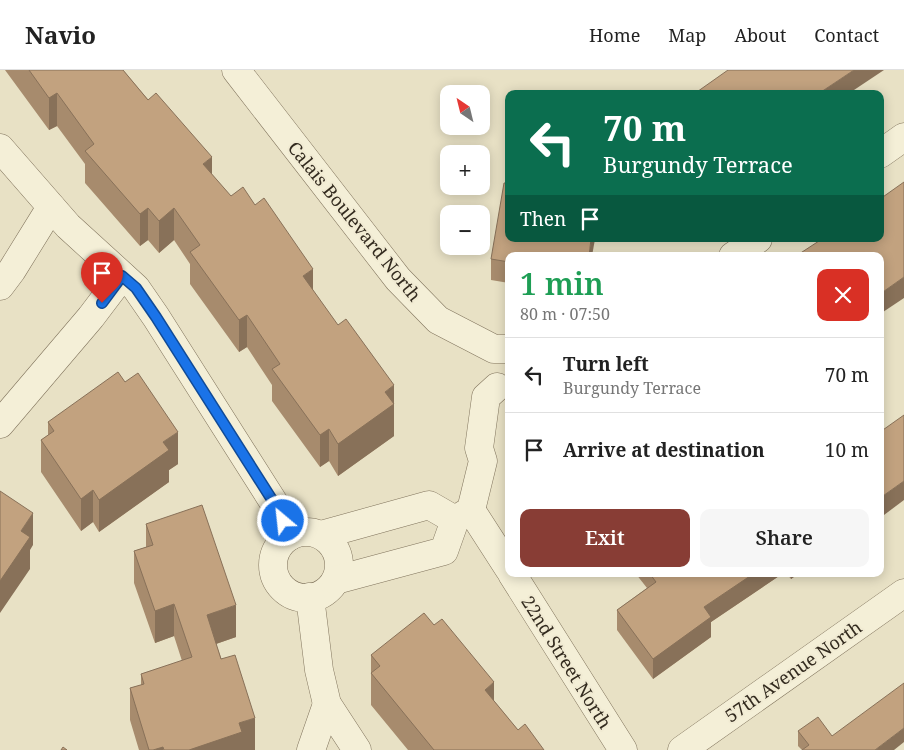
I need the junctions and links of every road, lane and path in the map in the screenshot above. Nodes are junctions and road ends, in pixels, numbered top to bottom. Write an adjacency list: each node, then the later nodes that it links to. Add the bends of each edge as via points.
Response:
1 (236, 70): 10 (street, Calais Boulevard North, via 398,279 438,320)
2 (904, 137): 4 (street)
3 (0, 148): 5 (street)
4 (884, 151)
5 (51, 207): 8 (street); 9 (street)
6 (754, 242): 7 (street)
7 (739, 252)
8 (122, 276): 11 (street); 14 (street, via 136,288 156,317 276,506)
9 (0, 286)
10 (501, 349): 12 (street, Calais Boulevard North, via 497,387 486,397 480,448 483,461)
11 (0, 424)
12 (463, 515): 13 (street, via 429,505); 15 (street); 17 (street, Calais Boulevard North, via 444,551)
13 (321, 535): 14 (street, via 311,532); 17 (street, via 335,549 339,559)
14 (290, 536): 19 (street, via 276,552 275,575 288,592)
15 (505, 564)
16 (514, 577): 23 (street, 22nd Street North)
17 (336, 580): 19 (street, via 321,594)
18 (904, 593): 24 (street, 57th Avenue North)
19 (310, 597): 20 (street, via 319,670)
20 (327, 704): 21 (street); 22 (street)
21 (311, 750)
22 (357, 750)
23 (623, 750)
24 (682, 750)

